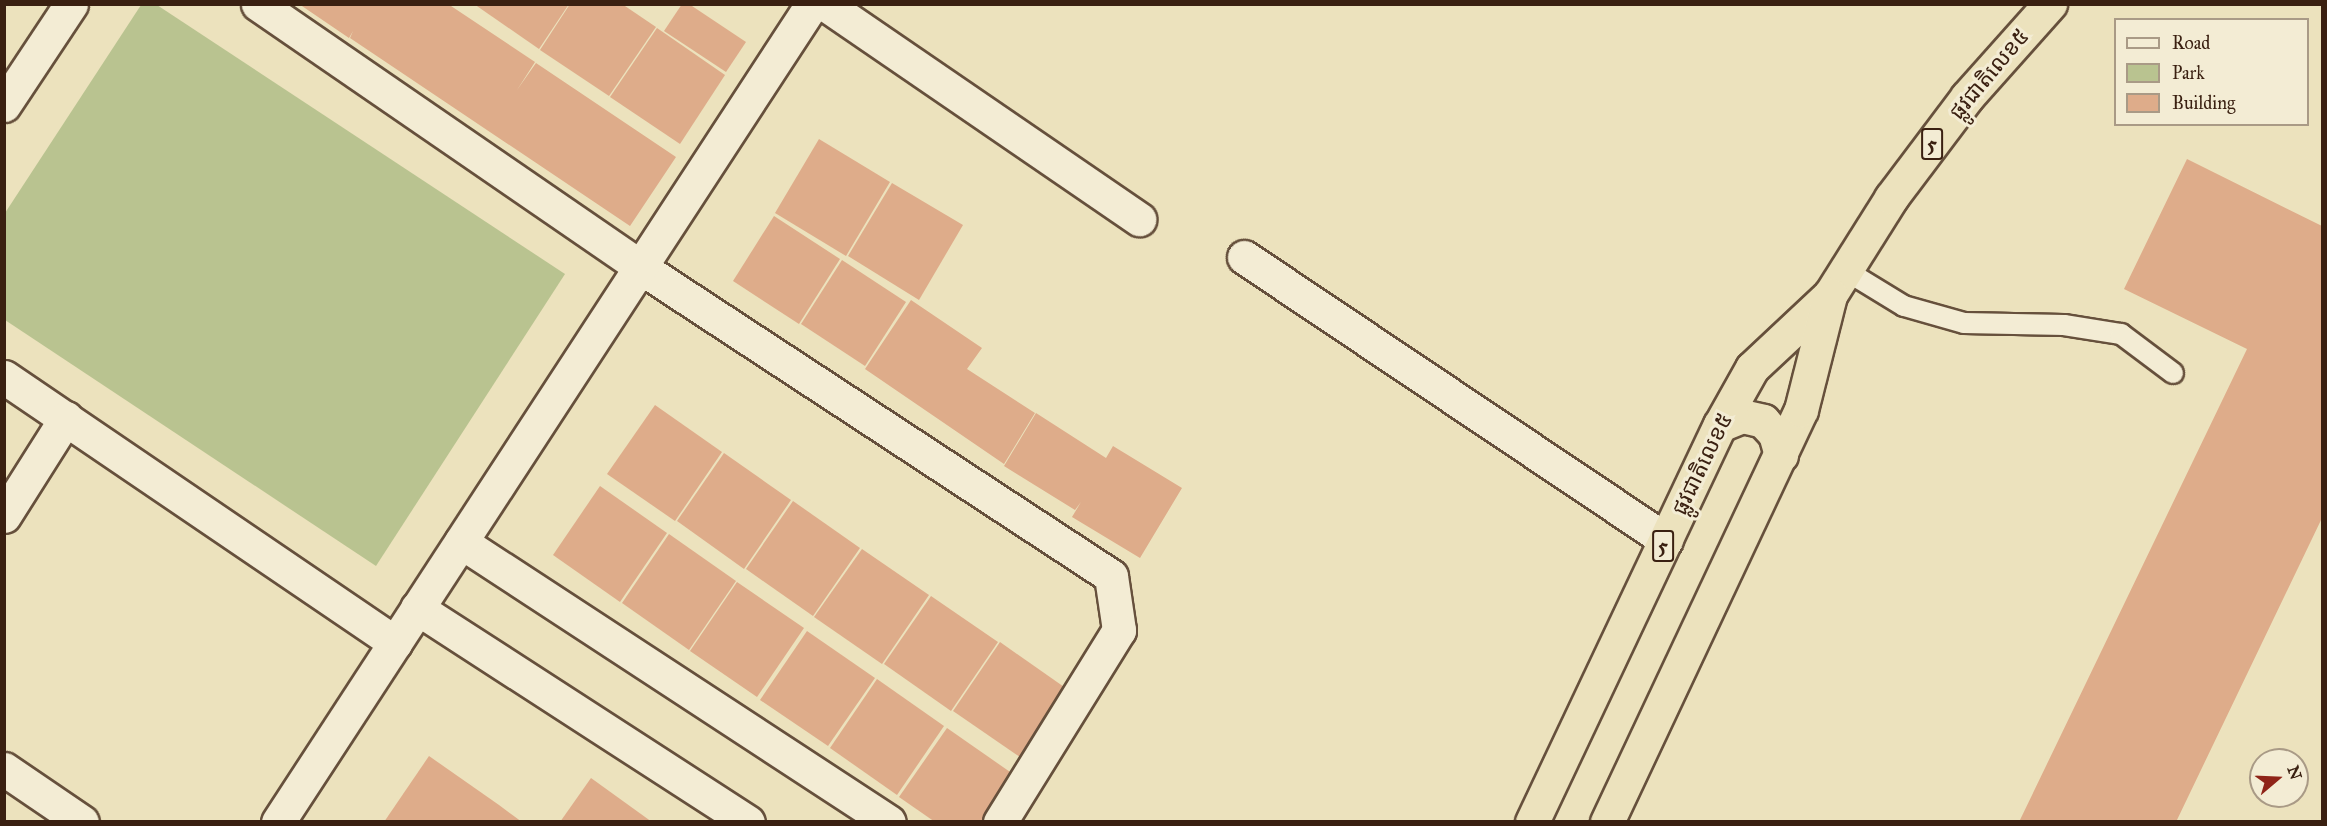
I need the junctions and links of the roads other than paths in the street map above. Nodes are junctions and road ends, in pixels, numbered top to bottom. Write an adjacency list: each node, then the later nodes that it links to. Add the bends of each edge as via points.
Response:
1 (71, 4): 6 (street)
2 (258, 4): 9 (street)
3 (812, 4): 9 (street)
4 (825, 4): 7 (street)
5 (2050, 4): 10 (highway, ផ្លូវជាតិលេខ៥ / 5, via 1967,97 1891,198)
6 (4, 105)
7 (1139, 219)
8 (1245, 257): 17 (street)
9 (640, 267): 18 (street); 26 (street, via 1111,576 1119,630)
10 (1838, 283): 11 (lane, via 1964,323 2064,325 2121,334); 14 (highway, ផ្លូវជាតិលេខ៥ / 5, via 1752,368); 15 (highway, ផ្លូវជាតិលេខ៥ / 5, via 1801,410)
11 (2173, 373)
12 (4, 377): 13 (street)
13 (66, 418): 16 (street); 20 (street)
14 (1720, 425): 15 (highway, via 1742,416 1763,421 1775,434); 17 (highway, ផ្លូវជាតិលេខ៥ / 5)
15 (1781, 455): 28 (highway, ផ្លូវជាតិលេខ៥ / 5)
16 (4, 516)
17 (1666, 540): 27 (highway, ផ្លូវជាតិលេខ៥ / 5)
18 (461, 542): 19 (street); 25 (street)
19 (417, 608): 20 (street); 24 (street)
20 (395, 643): 23 (street)
21 (4, 770): 22 (street)
22 (82, 822)
23 (278, 822)
24 (748, 822)
25 (889, 822)
26 (1000, 822)
27 (1532, 822)
28 (1607, 822)

